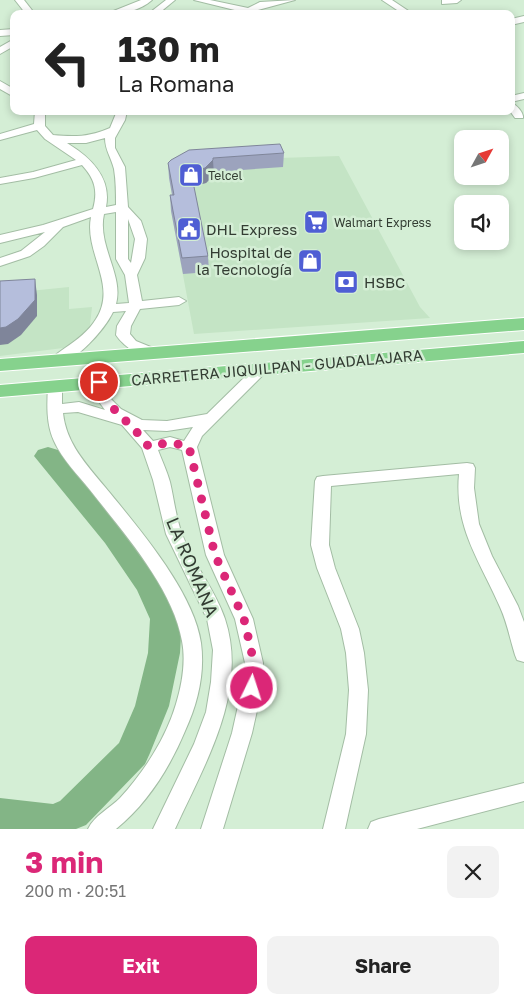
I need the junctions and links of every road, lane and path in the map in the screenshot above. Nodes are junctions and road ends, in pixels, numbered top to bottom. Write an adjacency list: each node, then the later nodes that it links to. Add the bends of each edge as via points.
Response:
1 (19, 0): 9 (street)
2 (148, 0): 10 (street)
3 (172, 0): 11 (street)
4 (198, 0): 12 (street)
5 (291, 0): 12 (street, via 260,5)
6 (386, 0): 13 (street)
7 (457, 0): 8 (street)
8 (445, 2)
9 (28, 10)
10 (117, 10)
11 (158, 10)
12 (251, 10)
13 (404, 10)
14 (515, 111): 17 (street)
15 (41, 115): 18 (street)
16 (121, 115): 19 (street)
17 (519, 116)
18 (43, 129): 19 (street, via 57,139 78,140 103,136); 20 (street); 21 (street)
19 (115, 130): 23 (street, via 110,138 110,148 119,167)
20 (0, 137)
21 (84, 161): 22 (street); 24 (street, via 99,179 103,191)
22 (0, 183)
23 (122, 208): 24 (street); 28 (street, via 122,259); 28 (street, via 138,222 140,231 140,258)
24 (98, 211): 25 (street); 31 (street, via 96,237 111,286)
25 (59, 224): 26 (street); 27 (street, via 39,246)
26 (0, 239)
27 (0, 262)
28 (131, 275): 30 (street)
29 (179, 301): 30 (street)
30 (135, 306): 31 (street); 34 (street, via 125,323 124,335 131,344)
31 (106, 309): 35 (street, via 84,342)
32 (524, 324): 34 (highway, CARRETERA JIQUILPAN - GUADALAJARA)
33 (524, 347): 37 (highway, CARRETERA JIQUILPAN - GUADALAJARA)
34 (153, 353): 35 (highway, CARRETERA JIQUILPAN - GUADALAJARA)
35 (57, 360): 36 (highway, CARRETERA JIQUILPAN - GUADALAJARA)
36 (0, 365)
37 (262, 368): 38 (highway, CARRETERA JIQUILPAN - GUADALAJARA); 42 (street)
38 (99, 382): 39 (highway, CARRETERA JIQUILPAN - GUADALAJARA); 43 (street, LA ROMANA, via 105,400)
39 (55, 386): 40 (highway, CARRETERA JIQUILPAN - GUADALAJARA); 41 (street)
40 (0, 391)
41 (54, 409): 43 (street, via 79,407); 48 (street, via 62,442 138,537 169,587 188,626 193,657 191,686 170,744 151,776 125,809)
42 (213, 416): 43 (street, via 174,426 155,427); 45 (street, via 195,434)
43 (127, 422): 44 (street, LA ROMANA)
44 (149, 447): 45 (street, via 170,442); 49 (street, LA ROMANA, via 174,534 216,619 222,650 216,712)
45 (189, 447): 50 (street, LA ROMANA, via 215,555 244,619 254,663 242,733)
46 (524, 655): 51 (street, via 510,608 474,536 466,500 468,468 324,481 320,544 324,563 350,627 359,704)
47 (524, 792): 52 (street)
48 (99, 829)
49 (164, 829)
50 (212, 829)
51 (334, 829)
52 (379, 829)

